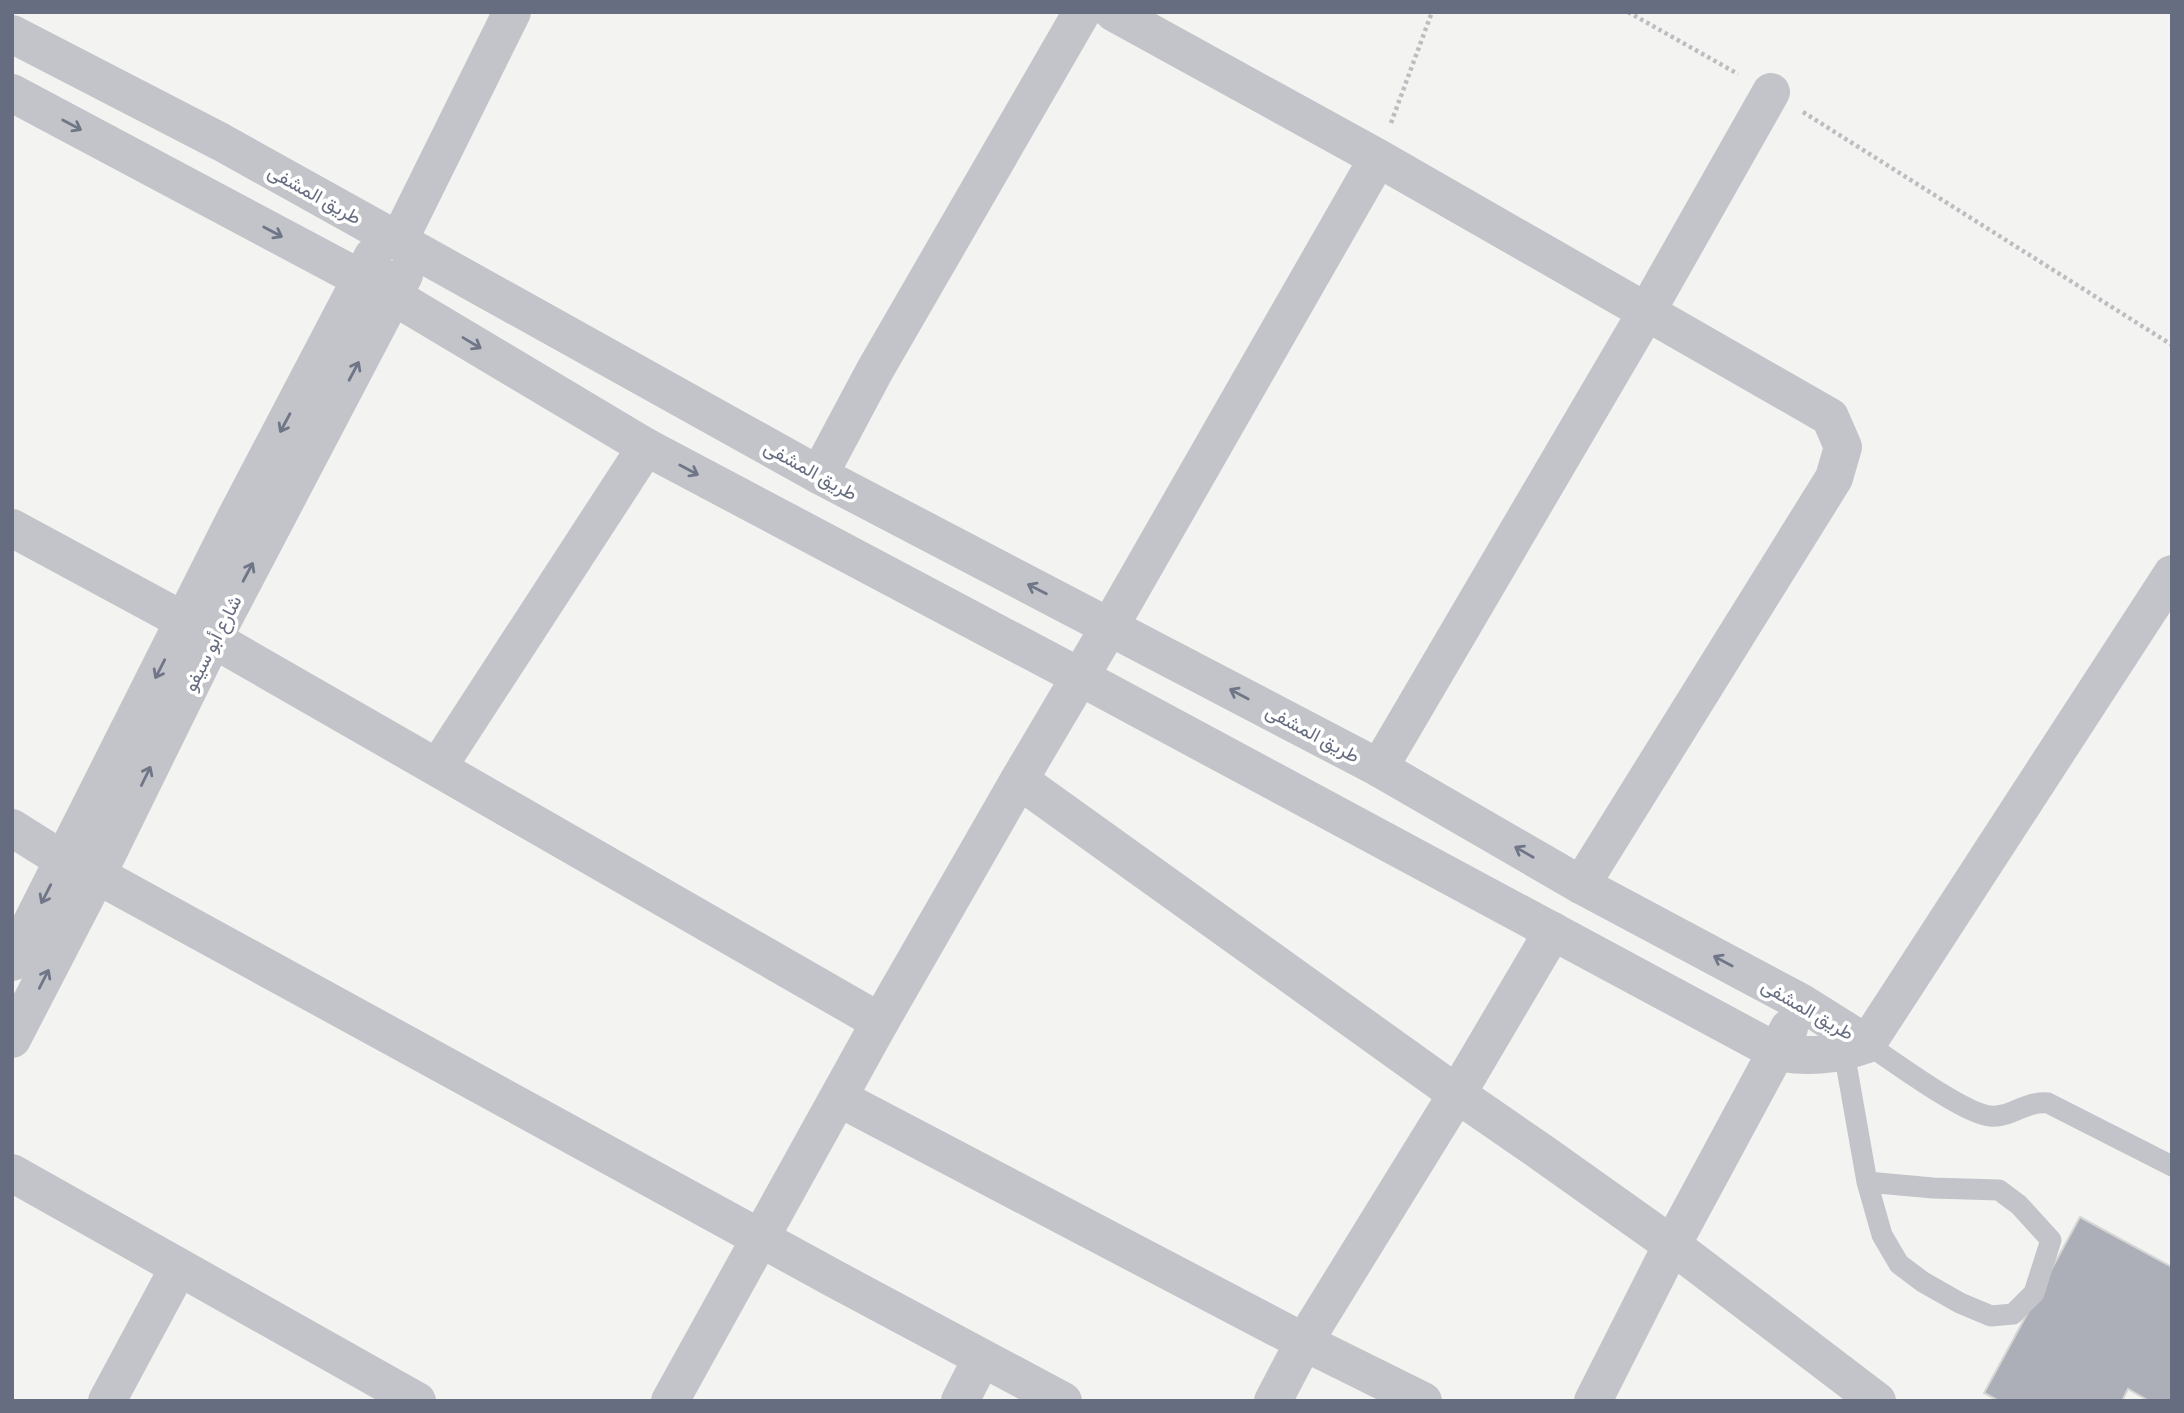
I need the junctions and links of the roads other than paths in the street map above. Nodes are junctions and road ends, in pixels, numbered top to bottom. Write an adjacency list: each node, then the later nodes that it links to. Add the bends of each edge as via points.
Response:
1 (512, 12): 8 (street, شارع أبو سيفو)
2 (1082, 12): 12 (street)
3 (1113, 12): 7 (street)
4 (12, 34): 8 (street, طريق المشفى)
5 (1771, 92): 10 (street)
6 (12, 93): 9 (street, طريق المشفى, one-way to 9)
7 (1378, 158): 10 (street); 15 (street)
8 (401, 241): 9 (street, شارع أبو سيفو); 12 (street, طريق المشفى)
9 (377, 288): 11 (street, طريق المشفى, one-way to 11); 16 (street, شارع أبو سيفو, via 235,519)
10 (1647, 311): 19 (street); 23 (street, via 1830,417 1843,447 1834,478)
11 (646, 447): 17 (street, طريق المشفى, one-way to 17); 18 (street)
12 (819, 475): 15 (street, طريق المشفى, one-way to 12)
13 (12, 528): 16 (street)
14 (2172, 575): 29 (street)
15 (1110, 626): 17 (street); 19 (street, طريق المشفى, one-way to 15)
16 (199, 630): 18 (street); 22 (street, شارع أبو سيفو)
17 (1080, 677): 20 (street); 24 (street, طريق المشفى)
18 (438, 767): 27 (street)
19 (1380, 768): 23 (street, طريق المشفى, one-way to 19)
20 (1019, 779): 27 (street); 31 (street)
21 (12, 828): 22 (street)
22 (80, 867): 25 (street, شارع أبو سيفو, one-way to 25); 28 (street, شارع أبو سيفو, one-way to 22); 36 (street)
23 (1581, 885): 26 (street, طريق المشفى, one-way to 23)
24 (1553, 931): 30 (street, طريق المشفى); 31 (street)
25 (12, 962)
26 (1802, 1003): 29 (street, طريق المشفى); 30 (street)
27 (880, 1022): 32 (street)
28 (12, 1039)
29 (1856, 1048): 30 (street, طريق المشفى, via 1820,1056); 33 (lane, via 1980,1115 2006,1114 2027,1104 2048,1103); 35 (lane)
30 (1777, 1052): 37 (street)
31 (1457, 1094): 37 (street); 39 (street)
32 (839, 1098): 36 (street); 39 (street)
33 (2172, 1166)
34 (12, 1173): 38 (street)
35 (1867, 1182): 35 (lane, via 1882,1235 1899,1264 1923,1282 1991,1316 2013,1314 2034,1293 2050,1240 1999,1190)
36 (759, 1237): 40 (street); 44 (street)
37 (1672, 1245): 49 (street); 50 (street)
38 (179, 1267): 41 (street); 42 (street)
39 (1304, 1342): 47 (street); 48 (street)
40 (982, 1358): 45 (street); 46 (street)
41 (374, 1391): 43 (street)
42 (107, 1401)
43 (417, 1401)
44 (670, 1401)
45 (960, 1401)
46 (1063, 1401)
47 (1273, 1401)
48 (1423, 1401)
49 (1593, 1401)
50 (1877, 1401)

